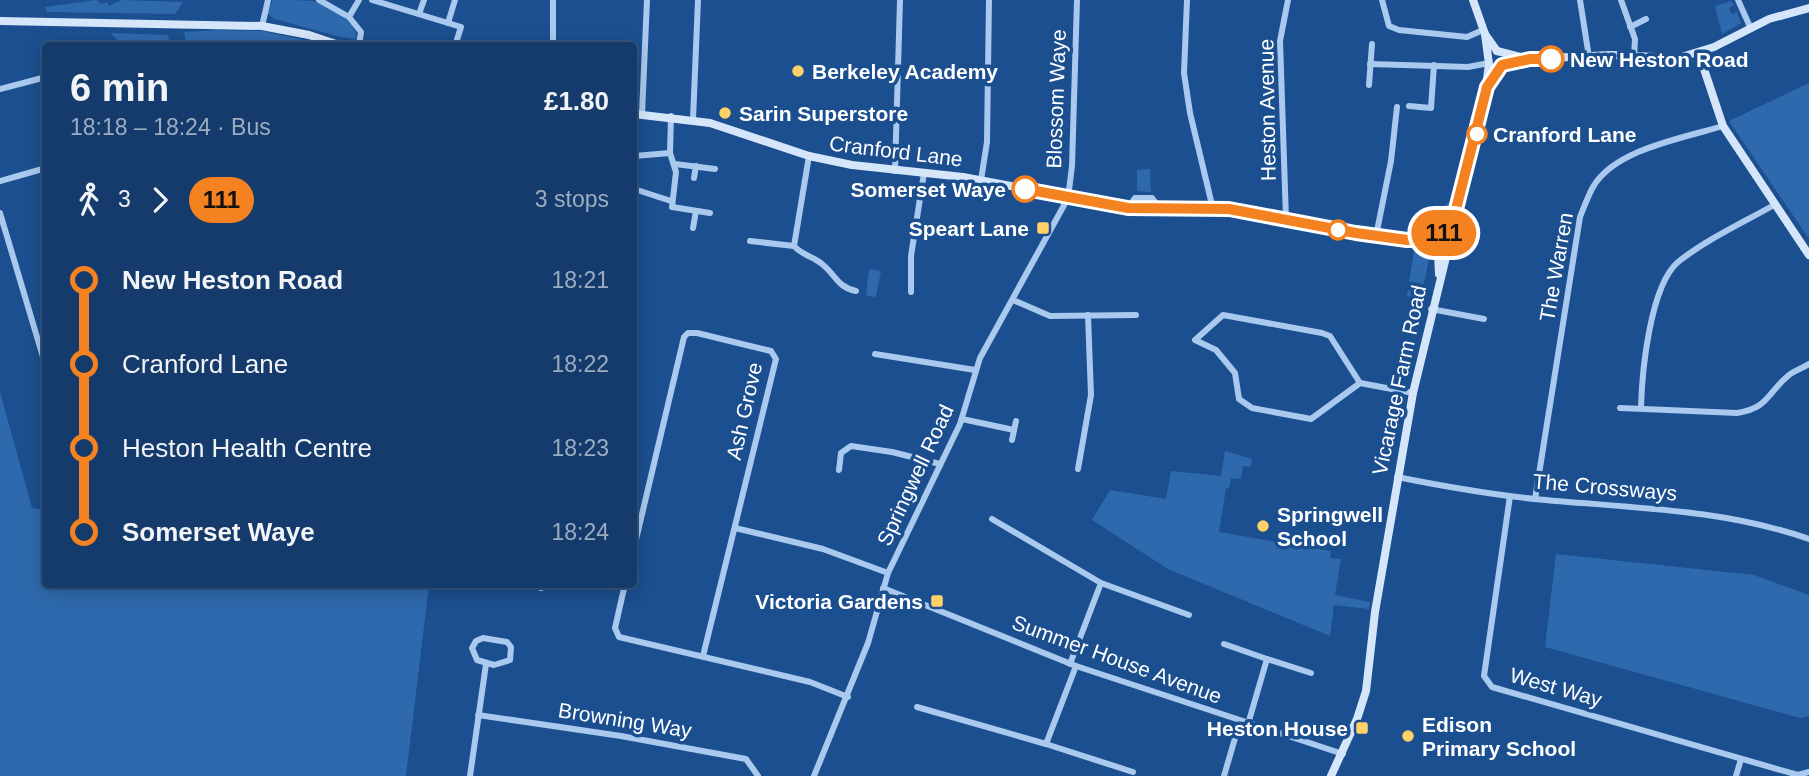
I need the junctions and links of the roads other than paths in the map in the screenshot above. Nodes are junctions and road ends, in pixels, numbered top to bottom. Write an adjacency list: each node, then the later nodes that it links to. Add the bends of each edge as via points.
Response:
1 (268, 0): 27 (street)
2 (319, 0): 23 (street)
3 (359, 0): 23 (street)
4 (372, 0): 20 (street)
5 (424, 0): 22 (street)
6 (455, 0): 26 (street)
7 (553, 0): 34 (street)
8 (647, 0): 46 (street)
9 (698, 0): 54 (street)
10 (900, 0): 63 (street)
11 (989, 0): 66 (street, via 987,142)
12 (1077, 0): 69 (street, Blossom Waye)
13 (1187, 0): 72 (street, via 1186,86)
14 (1288, 0): 76 (street, Heston Avenue, via 1280,41)
15 (1382, 0): 30 (street, via 1388,26 1399,30 1466,37)
16 (1473, 0): 30 (street)
17 (1580, 0): 37 (street)
18 (1621, 0): 28 (street)
19 (1738, 0): 29 (street)
20 (385, 2): 22 (street)
21 (1809, 8): 29 (street)
22 (419, 14): 26 (street)
23 (349, 17): 32 (street, via 360,32)
24 (1646, 19): 28 (street)
25 (0, 21): 27 (street)
26 (449, 23): 33 (street, via 461,27)
27 (262, 26): 31 (street)
28 (1630, 27): 38 (street, via 1636,42)
29 (1751, 29): 36 (street)
30 (1484, 32): 39 (street)
31 (331, 42)
32 (359, 42)
33 (456, 42)
34 (553, 42)
35 (1372, 44): 41 (street)
36 (1699, 54): 38 (street, via 1665,60); 55 (street)
37 (1589, 57): 38 (street); 40 (street)
38 (1633, 57)
39 (1493, 58): 40 (street); 42 (street, via 1468,67); 43 (street); 43 (street); 48 (street, Vicarage Farm Road)
40 (1530, 59): 43 (street)
41 (1370, 64): 42 (street); 47 (street)
42 (1434, 65): 50 (street, via 1430,108)
43 (1501, 66): 48 (street, Vicarage Farm Road)
44 (42, 77): 49 (street)
45 (637, 84): 46 (street)
46 (643, 85): 52 (street)
47 (1368, 85)
48 (1487, 87): 80 (street, Vicarage Farm Road, via 1454,217)
49 (0, 89)
50 (1409, 106)
51 (1397, 107): 78 (street)
52 (638, 114): 53 (street, Cranford Lane)
53 (671, 116): 54 (street, Cranford Lane); 56 (street)
54 (693, 119): 58 (street, Cranford Lane)
55 (1723, 126): 71 (street); 107 (street, The Warren, via 1645,149 1614,165 1594,185 1580,217)
56 (670, 153): 57 (street); 59 (street)
57 (637, 156)
58 (809, 156): 63 (street, Cranford Lane); 81 (street)
59 (675, 164): 60 (street); 70 (street)
60 (696, 166): 62 (street); 65 (street)
61 (42, 169): 67 (street)
62 (715, 169)
63 (895, 171): 64 (street, Cranford Lane)
64 (923, 173): 66 (street, Cranford Lane); 84 (street, via 911,256)
65 (694, 178)
66 (981, 180): 69 (street, Cranford Lane)
67 (0, 181)
68 (637, 190): 70 (street)
69 (1068, 198): 72 (street, Cranford Lane, via 1128,208); 85 (street, Springwell Road)
70 (671, 201): 73 (street, via 673,206)
71 (1776, 204): 82 (street); 96 (street, via 1677,264 1662,284)
72 (1213, 209): 76 (street, Cranford Lane)
73 (695, 211): 75 (street); 77 (street)
74 (0, 213): 91 (street)
75 (710, 213)
76 (1286, 219): 78 (street, Cranford Lane)
77 (693, 228)
78 (1376, 236): 80 (street, Cranford Lane)
79 (750, 241): 81 (street)
80 (1441, 245): 86 (street, Vicarage Farm Road, via 1445,266)
81 (794, 246): 83 (street, via 824,265 840,285)
82 (1809, 254)
83 (856, 291)
84 (911, 292)
85 (1013, 300): 88 (street, via 1050,316); 93 (street, Springwell Road)
86 (1431, 309): 89 (street); 95 (street, Vicarage Farm Road)
87 (1136, 314): 88 (street)
88 (1088, 315): 103 (street, via 1091,395)
89 (1484, 319)
90 (874, 354): 93 (street)
91 (42, 355)
92 (1809, 364): 96 (street, via 1789,375 1753,410)
93 (975, 370): 98 (street, Springwell Road)
94 (1360, 383): 94 (street, via 1330,336 1322,333 1223,315 1195,340 1222,356 1235,373 1242,405 1252,408 1311,419); 95 (street)
95 (1413, 393): 105 (street, Vicarage Farm Road)
96 (1642, 407): 97 (street)
97 (1619, 408)
98 (962, 419): 100 (street); 102 (street, Springwell Road)
99 (1016, 421): 100 (street)
100 (1014, 430): 101 (street)
101 (1012, 440)
102 (940, 464): 104 (street, via 851,446 841,453); 112 (street, Springwell Road)
103 (1078, 469)
104 (839, 470)
105 (1396, 477): 106 (street, The Crossways); 129 (street, Vicarage Farm Road, via 1368,680)
106 (1510, 496): 107 (street, The Crossways); 130 (street, West Way, via 1484,676 1487,682)
107 (1535, 499): 111 (street, The Crossways, via 1684,510 1754,522)
108 (992, 519): 113 (street)
109 (735, 528): 110 (street, Ash Grove, via 776,359 771,351 688,333); 112 (street, via 823,549); 118 (street, Ash Grove)
110 (637, 535)
111 (1809, 539)
112 (888, 573): 115 (street, Springwell Road)
113 (1101, 583): 116 (street); 121 (street)
114 (624, 588): 118 (street, via 615,628 619,637)
115 (883, 588): 121 (street, Summer House Avenue); 123 (street, Springwell Road)
116 (1189, 615)
117 (1224, 644): 119 (street)
118 (704, 656): 123 (street)
119 (1267, 659): 122 (street); 127 (street)
120 (486, 664): 120 (street, via 472,654 474,642 483,638 508,642 510,660); 125 (street)
121 (1073, 665): 126 (street, Summer House Avenue); 128 (street)
122 (1311, 673)
123 (848, 696): 136 (street, Springwell Road)
124 (917, 706): 128 (street)
125 (478, 715): 134 (street); 135 (street, Browning Way, via 746,760)
126 (1240, 721): 127 (street, Summer House Avenue); 137 (street)
127 (1248, 724): 129 (street, Summer House Avenue)
128 (1046, 744): 131 (street)
129 (1343, 754): 138 (street, Vicarage Farm Road)
130 (1741, 759): 133 (street, West Way); 139 (street)
131 (1133, 772)
132 (1809, 772): 133 (street)
133 (1798, 775)
134 (470, 776)
135 (758, 776)
136 (814, 776)
137 (1224, 776)
138 (1331, 776)
139 (1736, 776)

